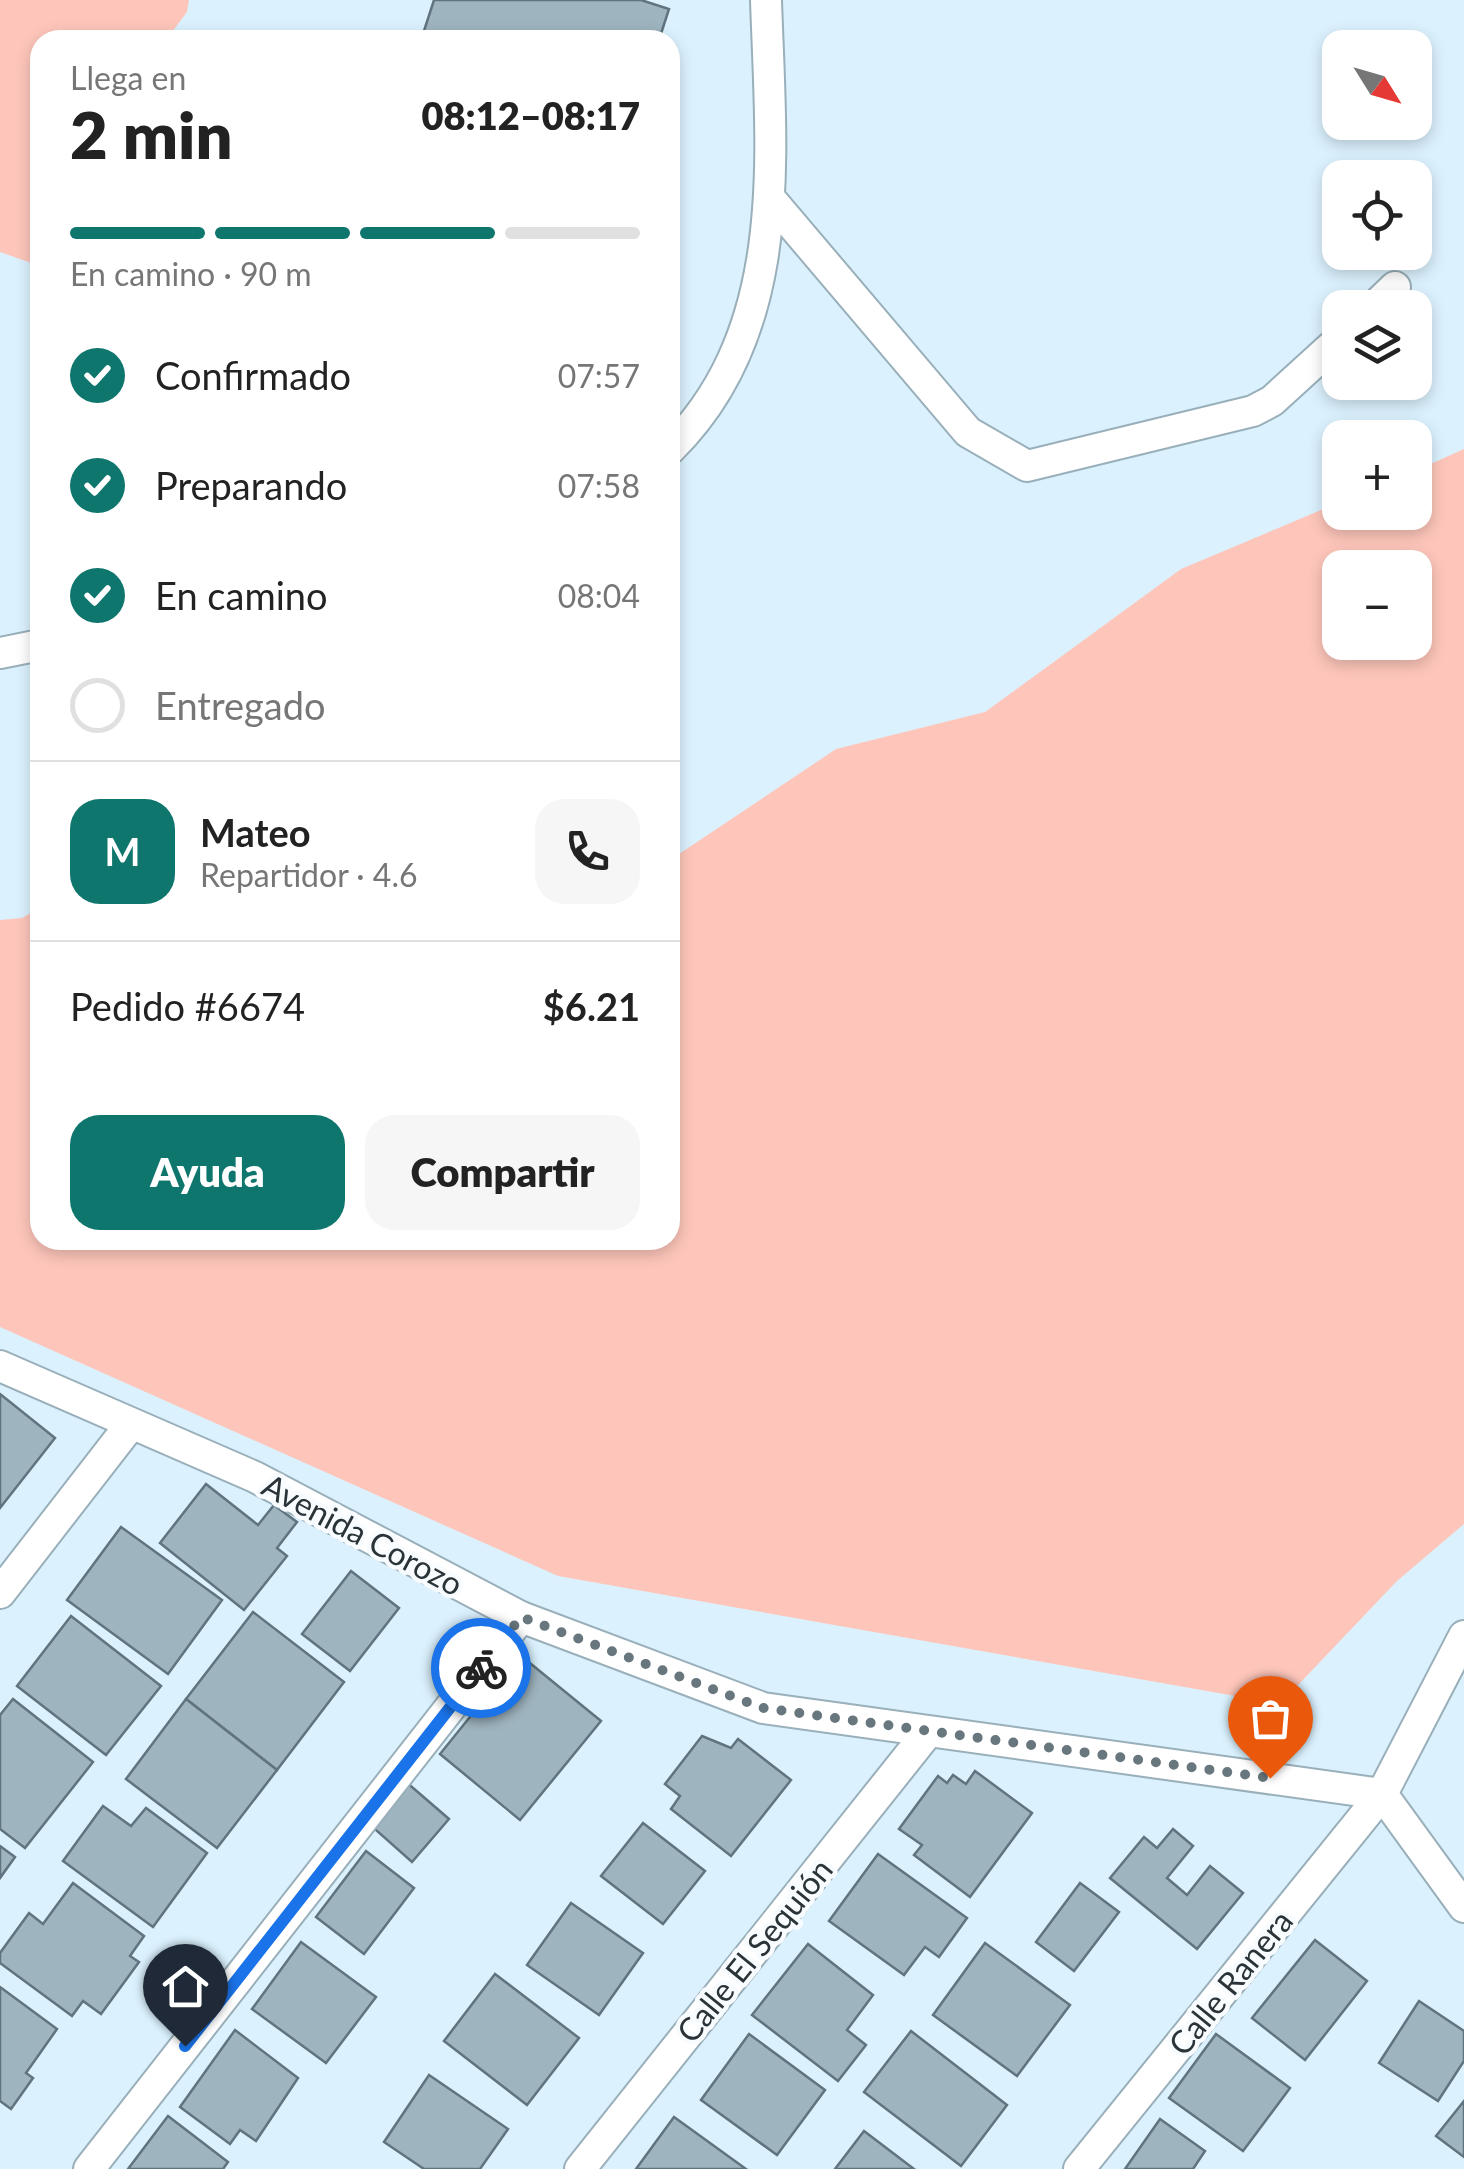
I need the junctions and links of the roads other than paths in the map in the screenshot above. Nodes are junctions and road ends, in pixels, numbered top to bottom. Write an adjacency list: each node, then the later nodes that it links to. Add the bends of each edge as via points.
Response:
1 (766, 0): 2 (street)
2 (772, 200): 3 (street, via 968,432 1028,466 1253,411); 4 (street, via 758,294 736,356)
3 (1322, 355)
4 (680, 439)
5 (30, 647): 6 (street)
6 (0, 653)
7 (0, 1366): 8 (street, Avenida Corozo)
8 (130, 1424): 9 (street); 10 (street, Avenida Corozo, via 255,1476)
9 (0, 1593)
10 (521, 1617): 12 (street, Avenida Corozo, via 763,1708); 15 (street)
11 (1464, 1636): 13 (street)
12 (928, 1732): 13 (street, Avenida Corozo); 16 (street, Calle El Sequión)
13 (1382, 1794): 14 (street); 17 (street, Calle Ranera)
14 (1464, 1908)
15 (90, 2169)
16 (580, 2169)
17 (1078, 2169)

